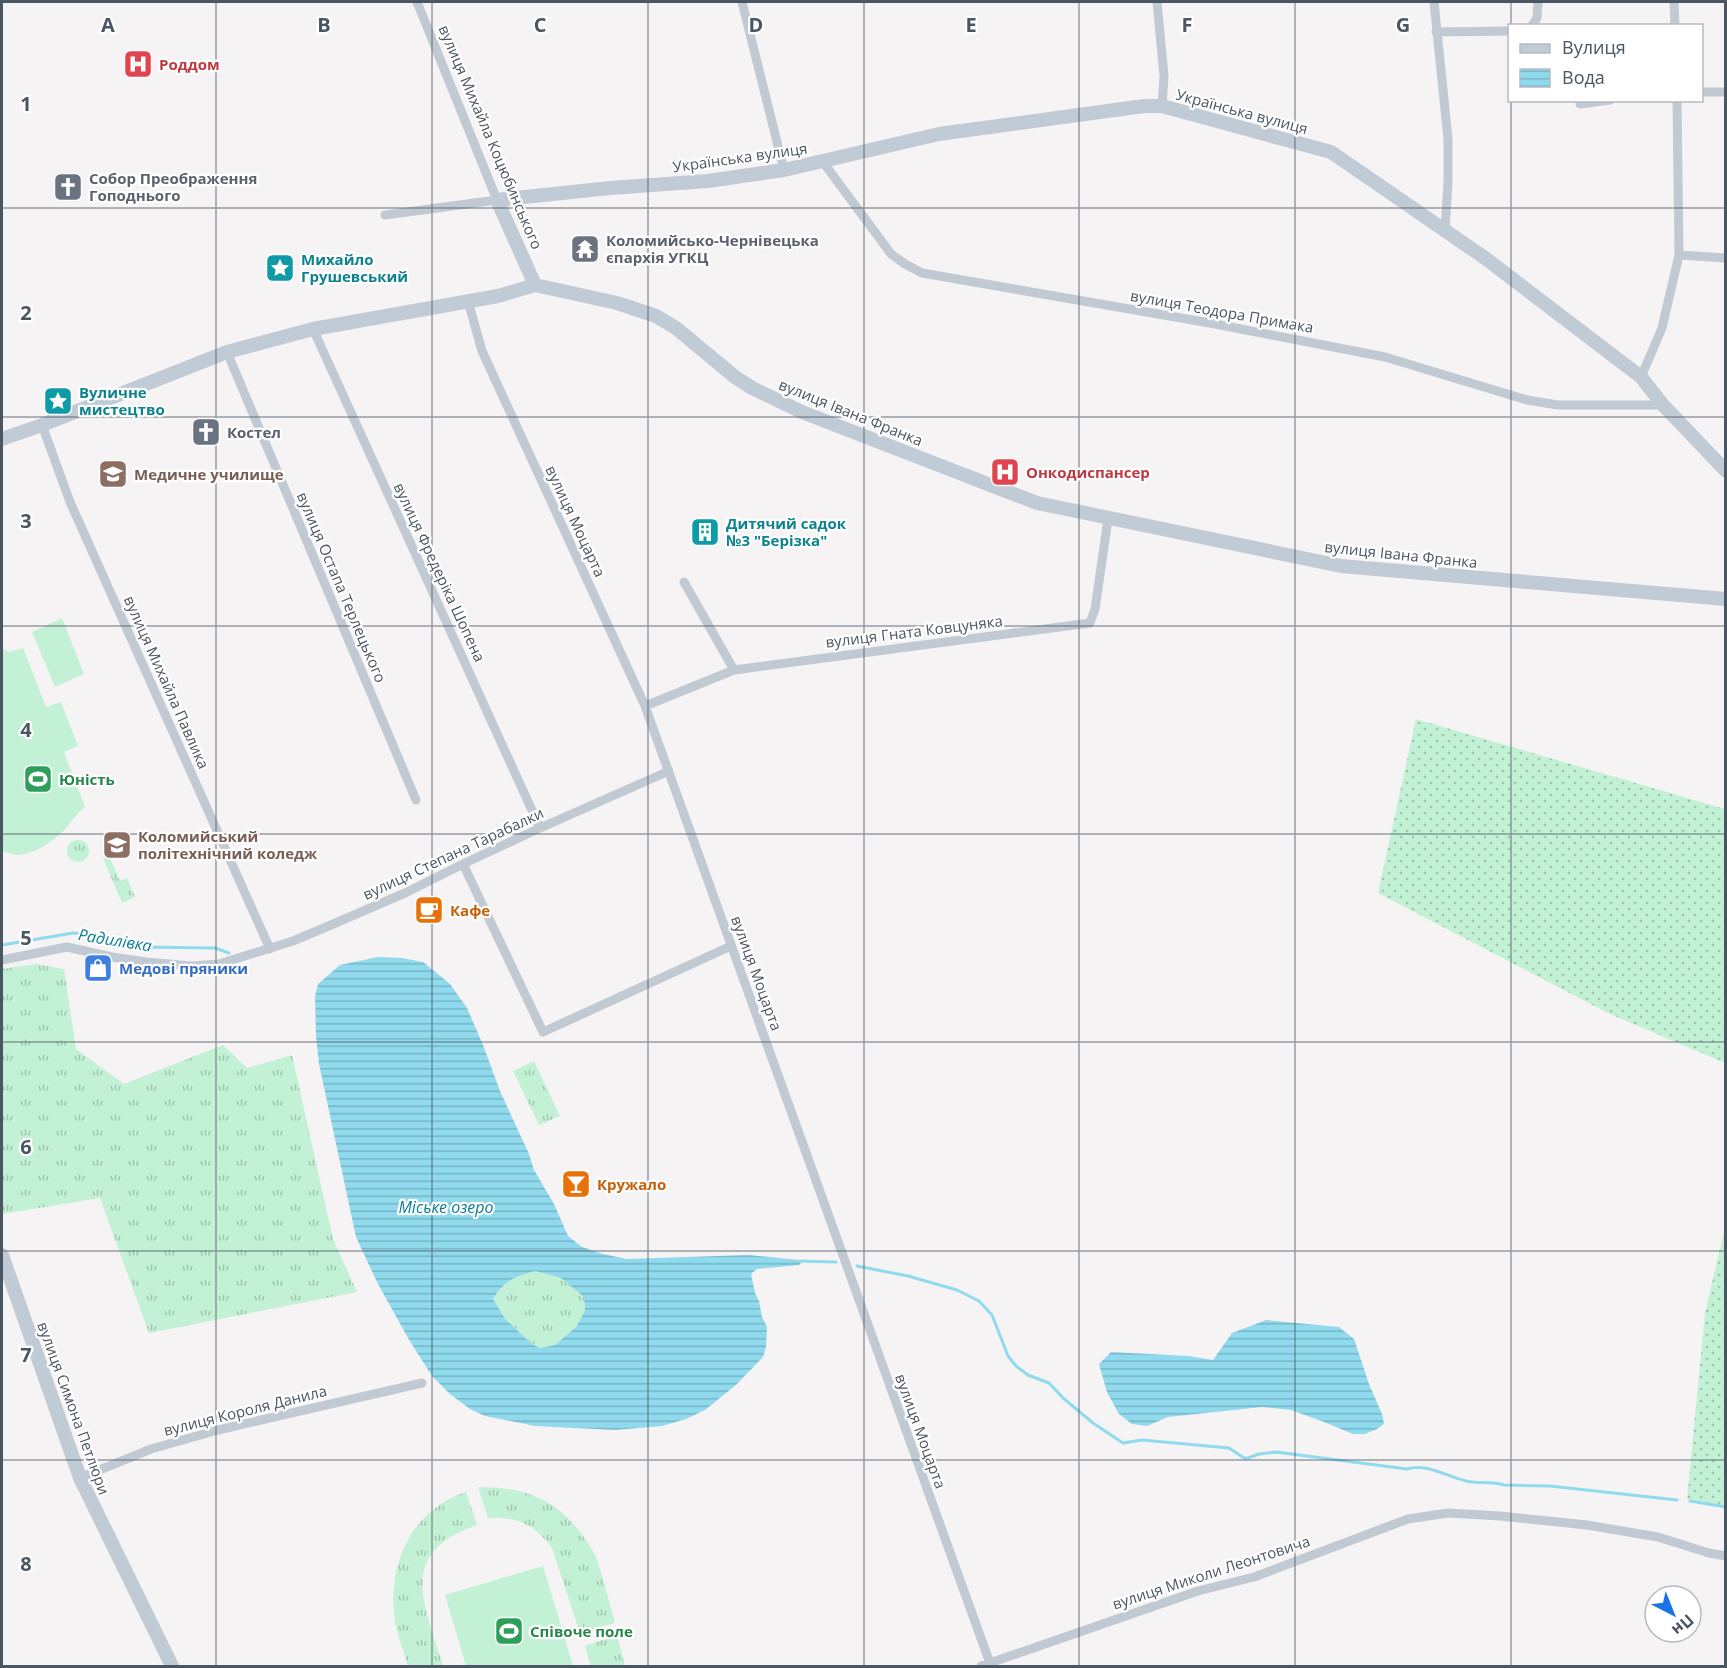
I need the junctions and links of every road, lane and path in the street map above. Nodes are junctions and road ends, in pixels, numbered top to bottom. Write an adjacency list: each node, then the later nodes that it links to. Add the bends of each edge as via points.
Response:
1 (417, 2): 19 (street, вулиця Михайла Коцюбинського)
2 (742, 2): 18 (street)
3 (1157, 2): 16 (street, via 1164,76)
4 (1434, 2): 10 (street)
5 (1538, 2): 7 (street)
6 (1674, 2): 8 (street)
7 (1533, 24)
8 (1675, 24)
9 (1508, 31): 10 (street)
10 (1436, 32): 21 (street, via 1448,139)
11 (1703, 92): 12 (street)
12 (1725, 92)
13 (1580, 102): 14 (street)
14 (1595, 102)
15 (1677, 102): 22 (street)
16 (1162, 106): 17 (street, Українська вулиця, via 939,134); 21 (street, Українська вулиця, via 1331,152)
17 (823, 162): 18 (street, Українська вулиця); 29 (street, вулиця Теодора Примака, via 891,254 922,273 1385,357 1527,400 1558,405)
18 (784, 170): 19 (street, Українська вулиця, via 708,181)
19 (497, 200): 20 (street); 24 (street, вулиця Михайла Коцюбинського)
20 (385, 215)
21 (1445, 230): 28 (street, Українська вулиця)
22 (1679, 255): 23 (street); 28 (street, via 1662,328)
23 (1725, 258)
24 (535, 285): 25 (street, вулиця Івана Франка); 33 (street, вулиця Івана Франка, via 656,316 742,382 802,412 1029,501)
25 (468, 301): 26 (street, вулиця Івана Франка); 37 (street, вулиця Моцарта, via 482,351)
26 (313, 329): 27 (street, вулиця Івана Франка); 40 (street, вулиця Фредеріка Шопена)
27 (227, 352): 30 (street, вулиця Івана Франка); 39 (street, вулиця Остапа Терлецького)
28 (1641, 377): 29 (street, Українська вулиця)
29 (1663, 405): 32 (street, Українська вулиця)
30 (42, 425): 31 (street, вулиця Івана Франка); 43 (street, вулиця Михайла Павлика, via 70,502)
31 (3, 435)
32 (1725, 471)
33 (1108, 519): 35 (street, вулиця Івана Франка, via 1341,566); 36 (street, вулиця Гната Ковцуняка, via 1090,623)
34 (684, 582): 36 (street)
35 (1725, 599)
36 (734, 670): 37 (street, вулиця Гната Ковцуняка)
37 (645, 706): 38 (street, вулиця Моцарта)
38 (669, 771): 40 (street, вулиця Степана Тарабалки); 42 (street, вулиця Моцарта)
39 (416, 800)
40 (540, 828): 41 (street, вулиця Степана Тарабалки)
41 (463, 864): 42 (street, via 543,1032); 43 (street, вулиця Степана Тарабалки)
42 (731, 946): 49 (street, вулиця Моцарта)
43 (270, 949): 44 (street, вулиця Степана Тарабалки, via 219,964 192,966 112,957 67,947)
44 (2, 960)
45 (2, 1255): 47 (street, вулиця Симона Петлюри)
46 (422, 1383): 47 (street, вулиця Короля Данила, via 218,1430 151,1449)
47 (80, 1478): 50 (street, вулиця Симона Петлюри)
48 (1725, 1556): 49 (street, вулиця Миколи Леонтовича, via 1587,1525 1448,1513 1408,1520 1260,1575 1198,1591)
49 (987, 1665)
50 (172, 1666)

